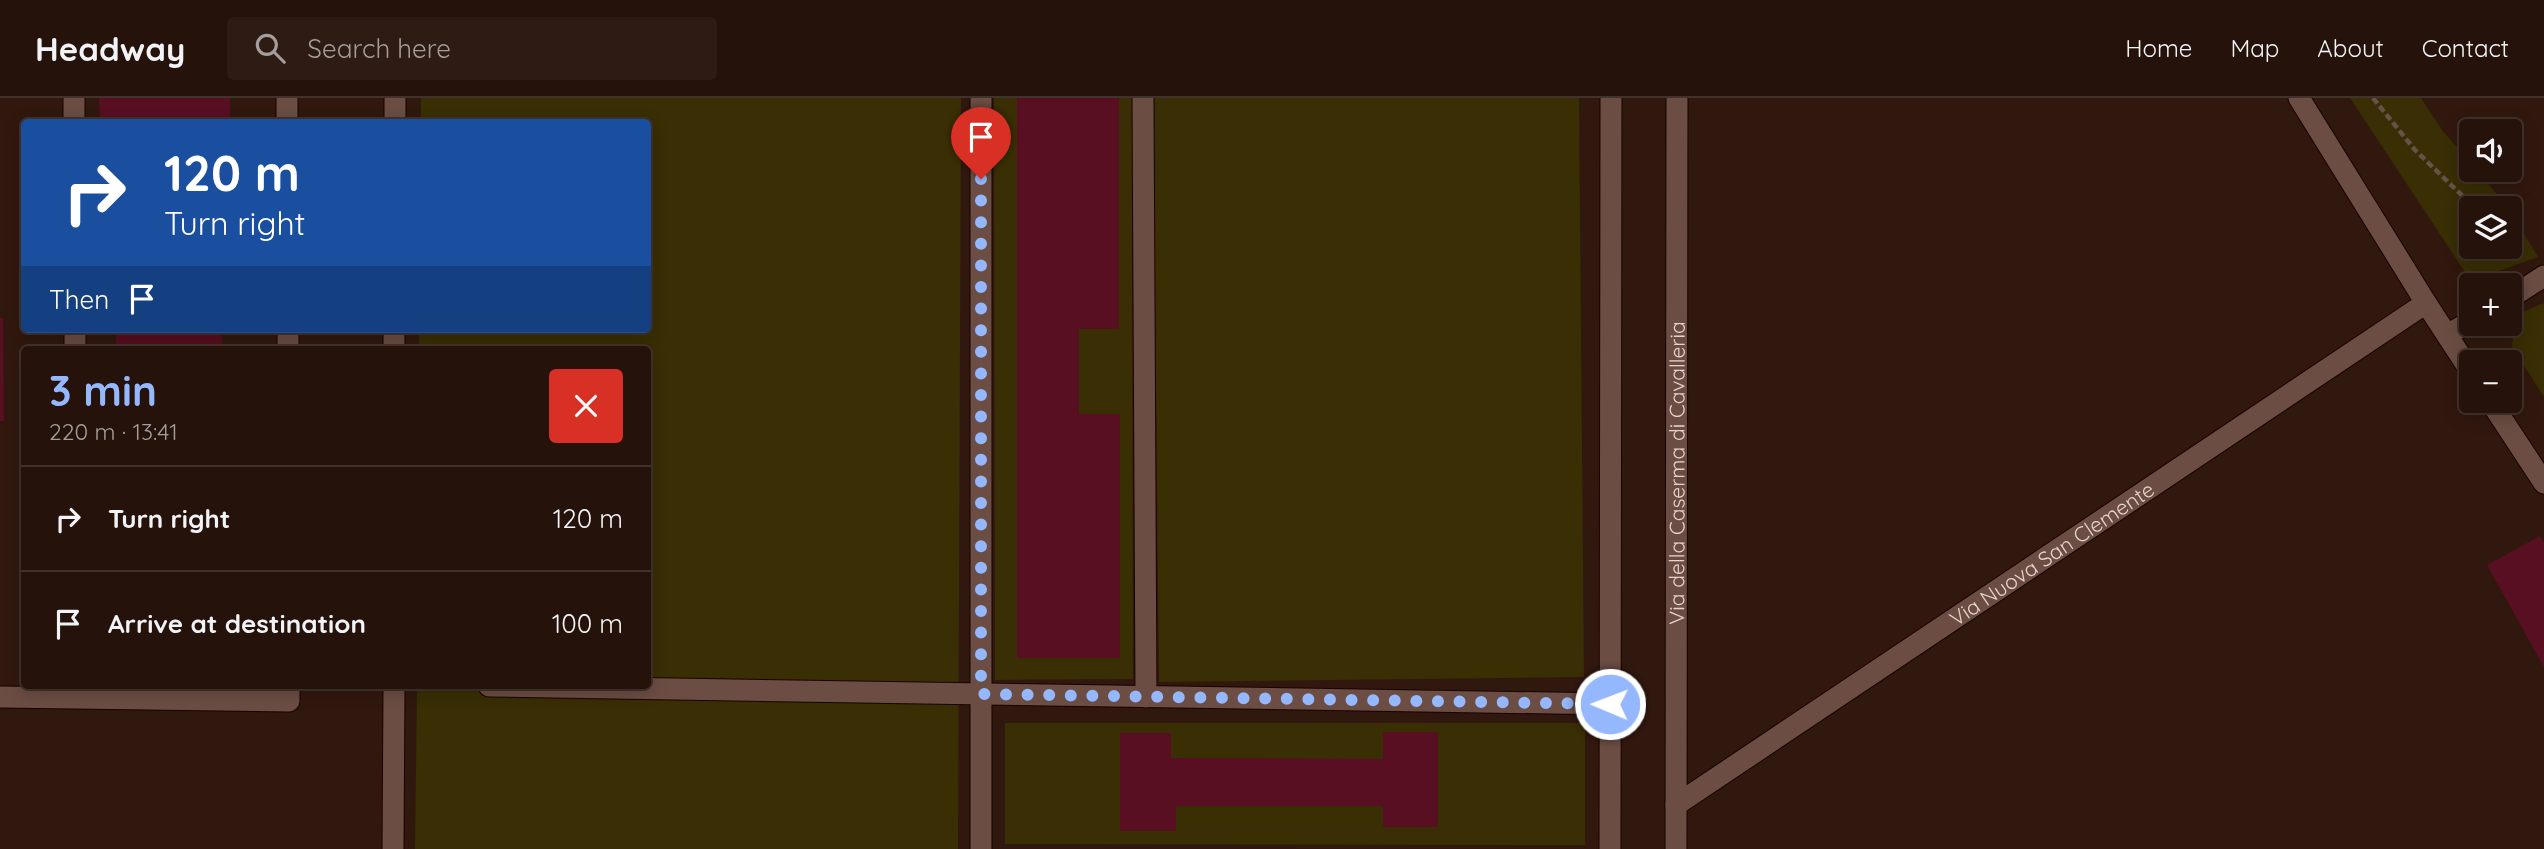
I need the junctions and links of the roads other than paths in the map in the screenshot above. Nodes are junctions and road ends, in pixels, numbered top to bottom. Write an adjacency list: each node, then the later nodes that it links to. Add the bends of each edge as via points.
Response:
1 (74, 98): 9 (street)
2 (287, 98): 10 (street)
3 (395, 98): 11 (street)
4 (981, 98): 24 (street)
5 (1143, 98): 26 (street)
6 (1611, 98): 27 (street)
7 (1677, 98): 28 (street, Via della Caserma di Cavalleria)
8 (2300, 98): 14 (street)
9 (74, 119)
10 (287, 119)
11 (395, 119)
12 (2544, 276): 13 (street)
13 (2522, 290)
14 (2426, 303): 16 (street); 28 (street, Via Nuova San Clemente)
15 (2459, 328): 16 (street)
16 (2447, 335): 17 (street)
17 (2459, 354)
18 (2498, 413): 19 (street)
19 (2544, 483)
20 (289, 689): 23 (street, via 289,701)
21 (394, 689): 29 (street)
22 (651, 689): 24 (street)
23 (76, 692): 25 (street)
24 (981, 694): 26 (street); 30 (street)
25 (0, 697)
26 (1146, 697): 27 (street)
27 (1610, 704): 31 (street)
28 (1676, 804): 32 (street, Via della Caserma di Cavalleria)
29 (393, 849)
30 (981, 849)
31 (1610, 849)
32 (1676, 849)

